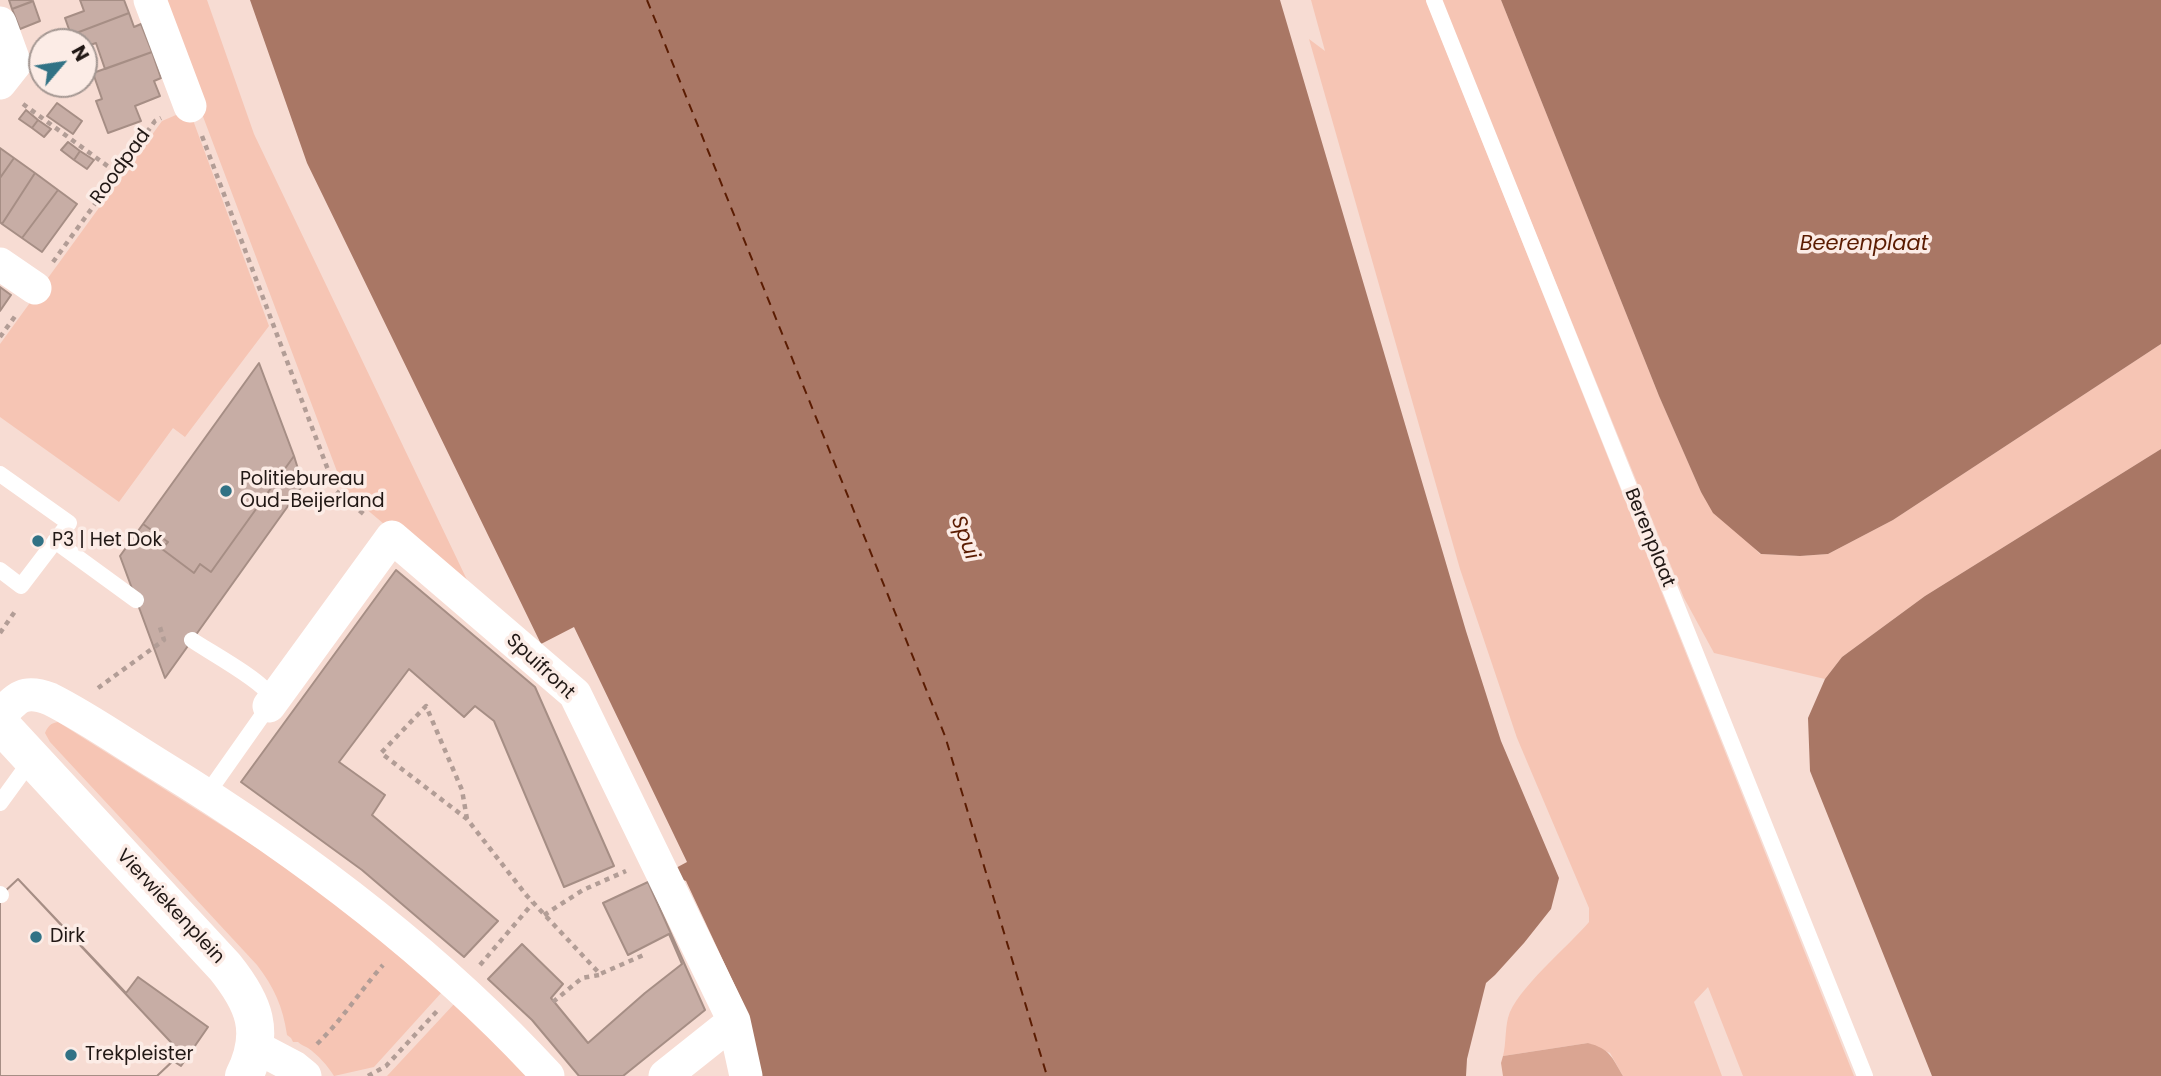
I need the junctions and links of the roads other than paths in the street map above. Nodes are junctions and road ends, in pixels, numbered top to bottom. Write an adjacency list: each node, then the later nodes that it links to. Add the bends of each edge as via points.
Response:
1 (150, 0): 5 (street)
2 (1434, 0): 25 (lane, Berenplaat)
3 (0, 23): 4 (street, via 15,64)
4 (11, 93)
5 (190, 106)
6 (0, 264): 7 (street)
7 (35, 288)
8 (0, 474): 9 (lane, via 69,523)
9 (55, 541): 10 (lane, via 21,586); 11 (lane)
10 (0, 570)
11 (136, 600)
12 (192, 640): 13 (lane, via 256,681 270,696)
13 (269, 706): 17 (lane); 19 (street, Spuifront, via 391,537 575,694)
14 (0, 716): 17 (street, via 22,696 42,696)
15 (0, 724): 16 (street, Vierwiekenplein)
16 (32, 759): 18 (lane); 20 (street, Vierwiekenplein, via 233,976 251,1008 256,1028)
17 (207, 794): 22 (street, via 374,914 449,978)
18 (0, 803)
19 (734, 1021): 23 (street); 24 (street, Spuifront)
20 (250, 1061): 21 (street, via 294,1067)
21 (305, 1076)
22 (548, 1076)
23 (666, 1076)
24 (746, 1076)
25 (1865, 1076)

